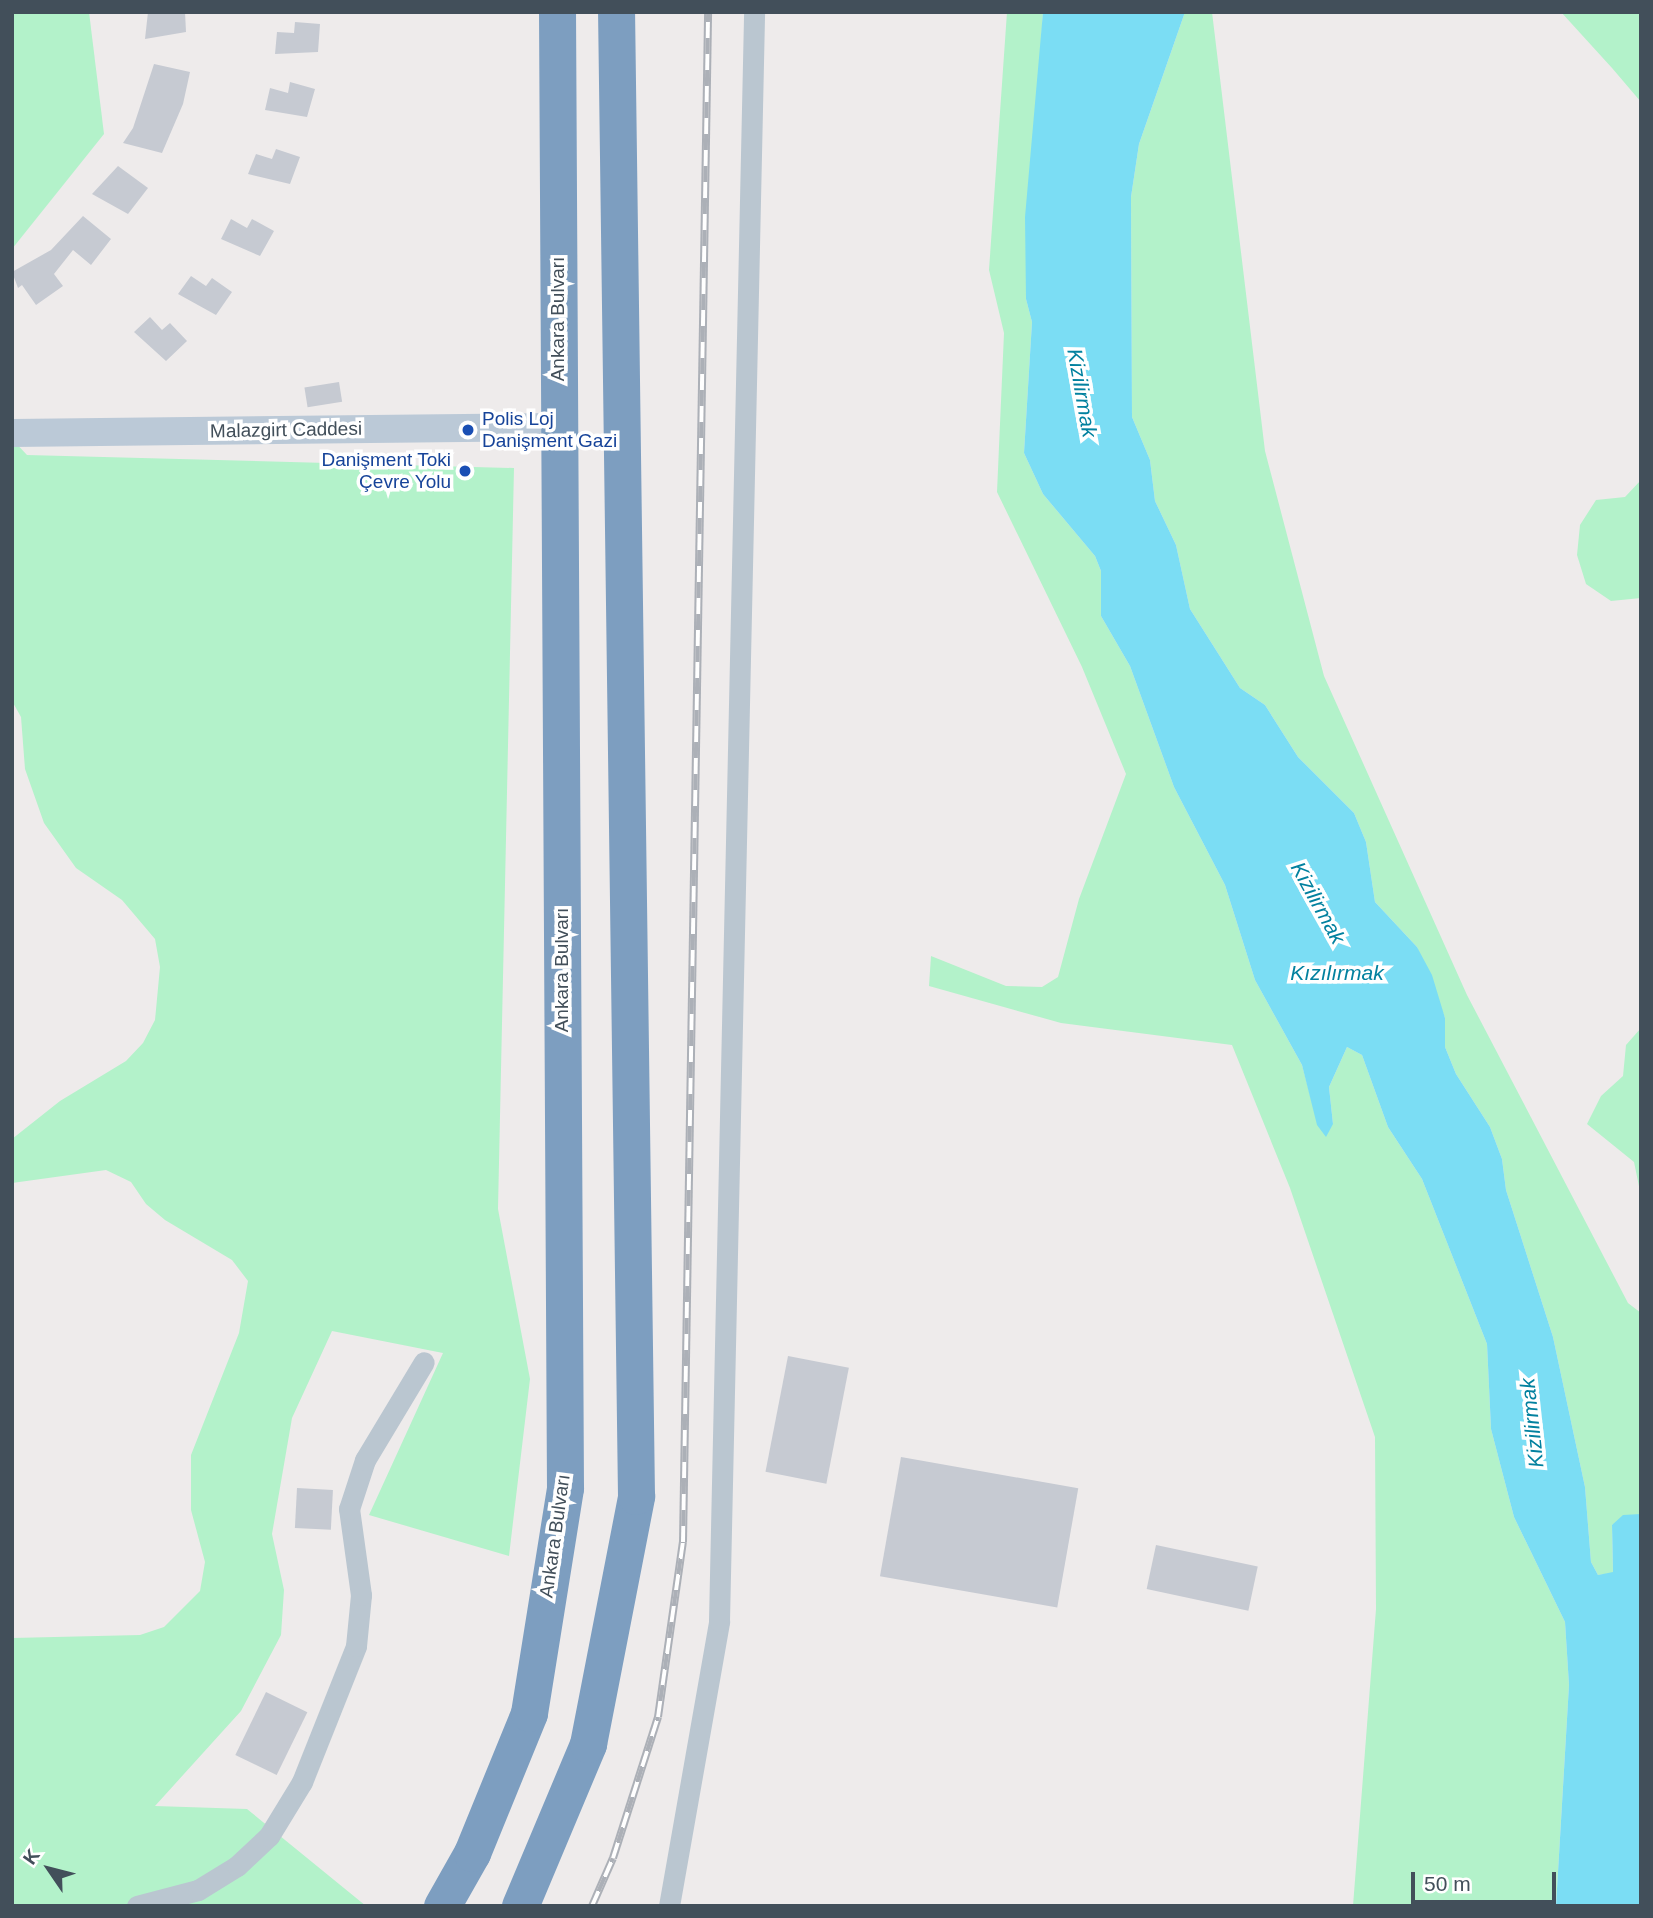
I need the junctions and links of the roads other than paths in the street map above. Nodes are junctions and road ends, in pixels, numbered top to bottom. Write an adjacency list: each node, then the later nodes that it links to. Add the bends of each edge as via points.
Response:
1 (557, 12): 4 (highway, Ankara Bulvarı)
2 (617, 12): 9 (highway, via 636,1496 588,1744)
3 (754, 12): 10 (street, via 719,1621)
4 (559, 427): 5 (street, Malazgirt Caddesi); 8 (highway, Ankara Bulvarı, via 565,1488 528,1713 472,1853)
5 (12, 433)
6 (424, 1362): 7 (street, via 365,1460 349,1509 361,1595 356,1646 302,1782 269,1836 237,1866 198,1890)
7 (137, 1906)
8 (442, 1906)
9 (520, 1906)
10 (669, 1906)

